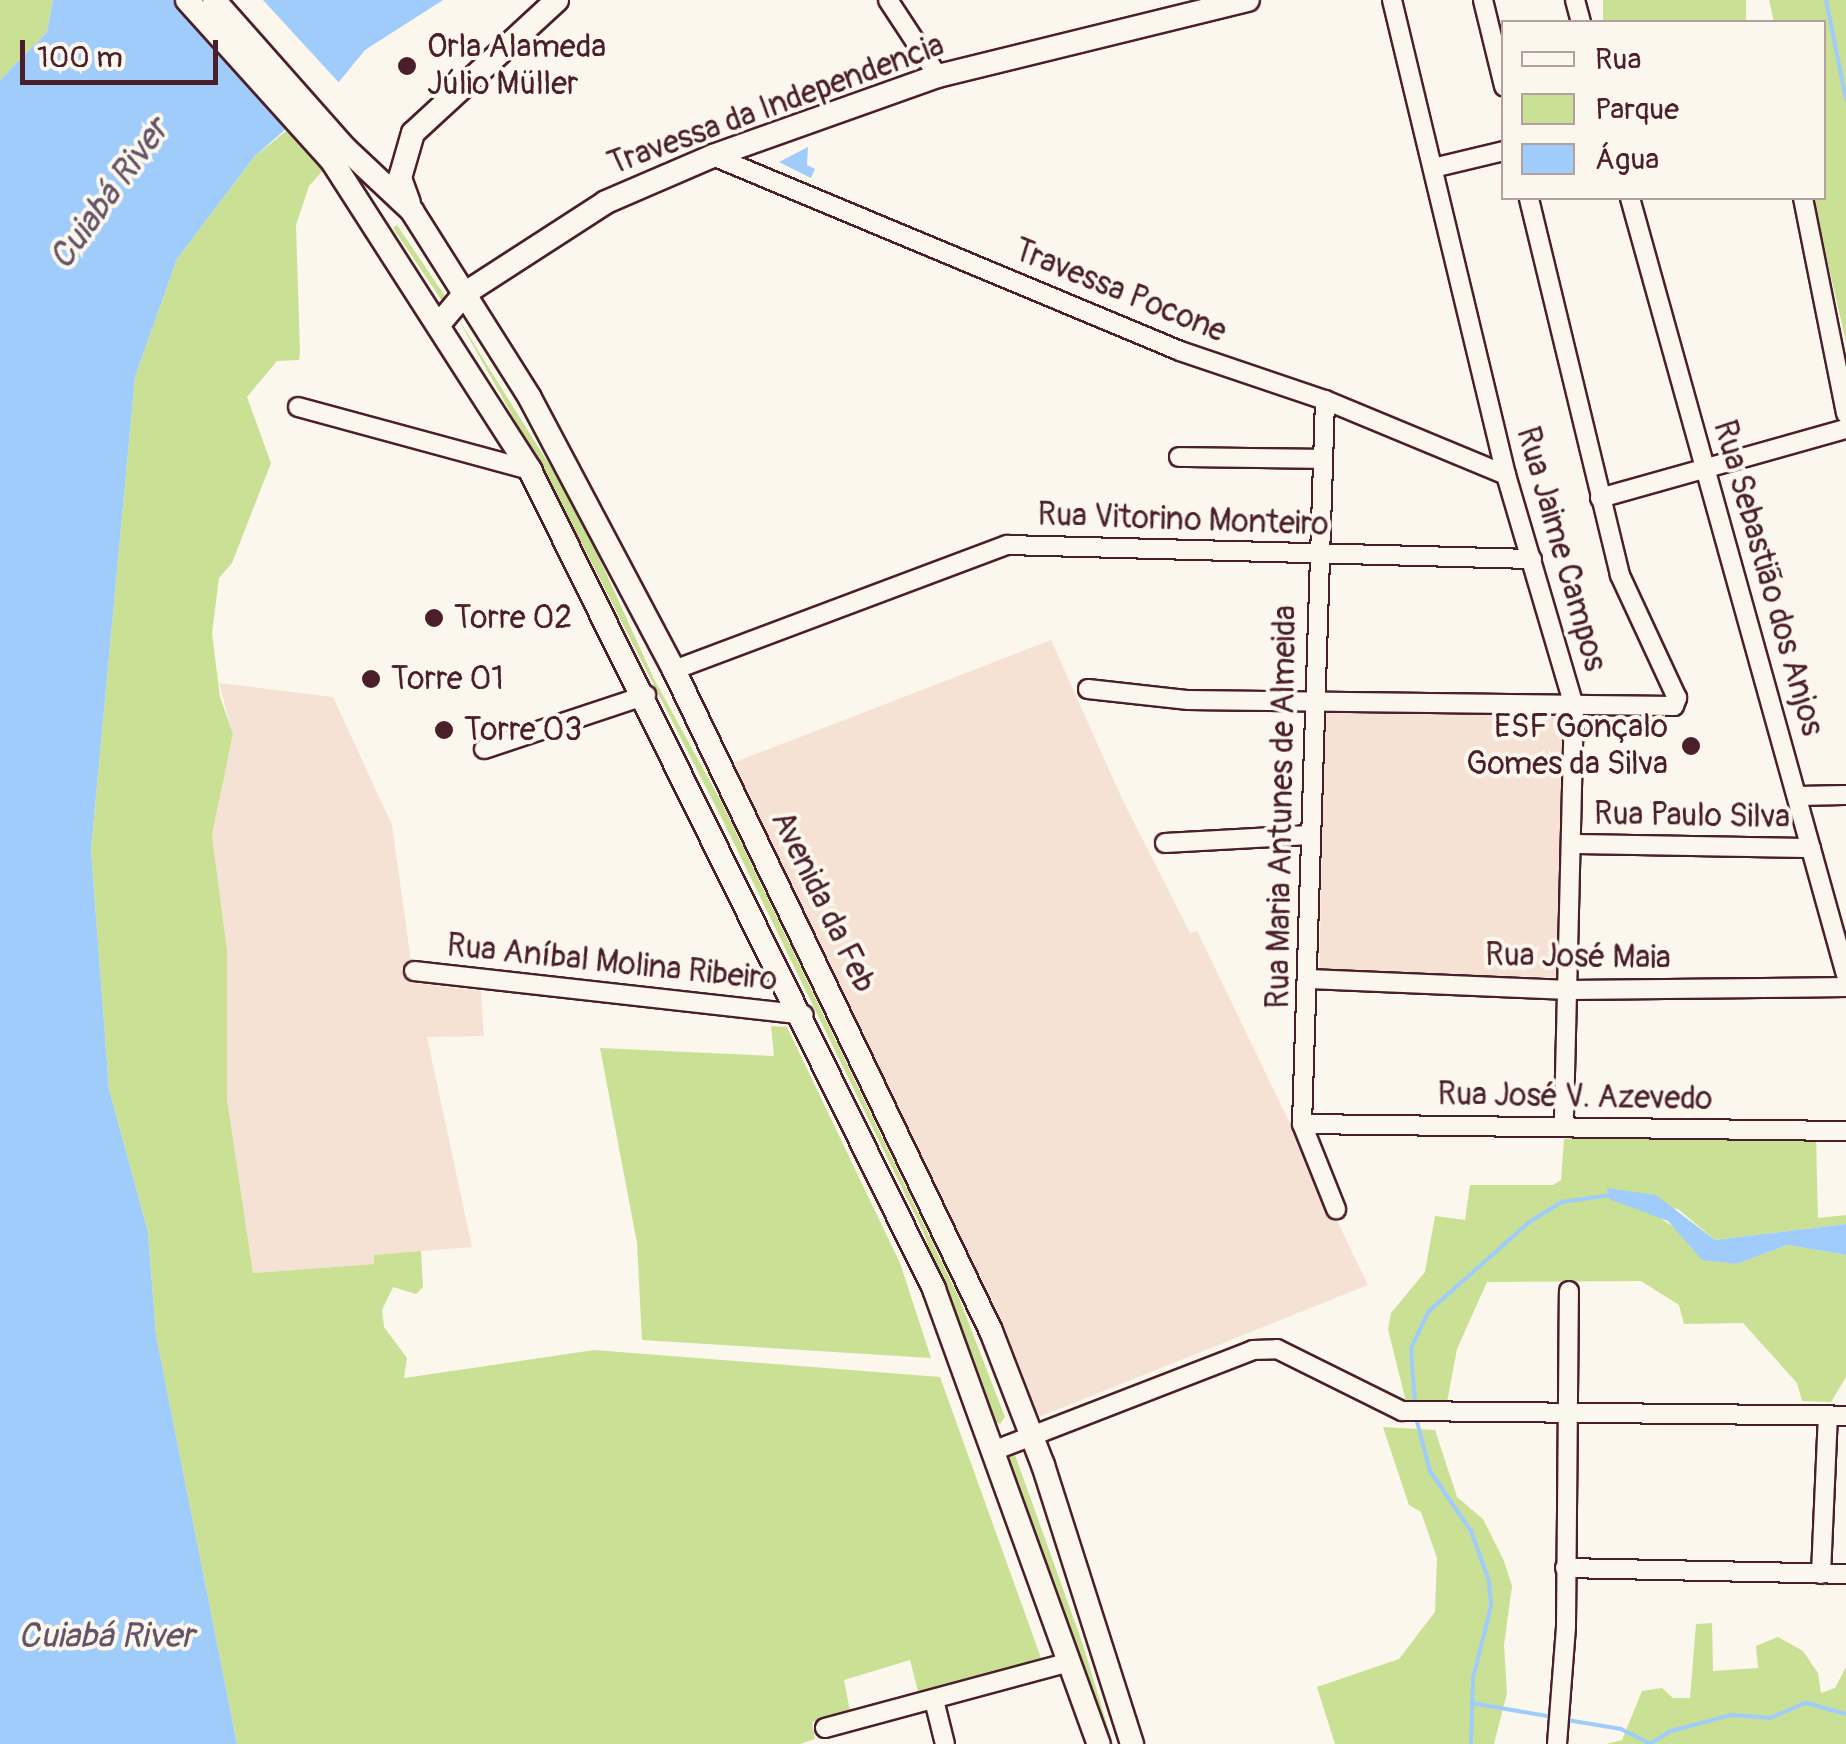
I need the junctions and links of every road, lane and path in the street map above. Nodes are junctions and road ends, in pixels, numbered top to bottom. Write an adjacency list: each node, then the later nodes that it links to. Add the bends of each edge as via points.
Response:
1 (187, 0): 11 (main road)
2 (214, 0): 11 (main road)
3 (557, 0): 17 (main road, via 413,133 400,178)
4 (888, 0): 9 (street)
5 (1248, 0): 9 (main road, Travessa da Independencia)
6 (1392, 0): 13 (street, Rua Jaime Campos)
7 (1483, 0): 8 (street)
8 (1501, 74)
9 (938, 76): 12 (main road, Travessa da Independencia)
10 (1501, 152): 13 (street)
11 (338, 155): 17 (main road, Avenida da Feb); 19 (main road, Avenida da Feb)
12 (713, 156): 18 (main road, Travessa da Independencia, via 606,202); 20 (street, Travessa Pocone, via 1180,351)
13 (1434, 168): 30 (street, Rua Jaime Campos)
14 (1529, 200): 31 (street)
15 (1631, 200): 28 (street, Rua Sebastião dos Anjos)
16 (1803, 200): 22 (street)
17 (412, 211): 18 (main road, Avenida da Feb)
18 (464, 294): 19 (main road, Travessa da Independencia); 34 (main road, Avenida da Feb, via 530,398)
19 (440, 323): 24 (main road, Avenida da Feb)
20 (1325, 400): 27 (street, Rua Maria Antunes de Almeida); 30 (street, Travessa Pocone)
21 (298, 407): 25 (street)
22 (1846, 414)
23 (1846, 429): 28 (street)
24 (506, 430): 25 (street); 29 (main road, Avenida da Feb)
25 (488, 454): 29 (street)
26 (1179, 457): 27 (street)
27 (1320, 459): 32 (street, Rua Maria Antunes de Almeida)
28 (1706, 468): 31 (street); 40 (street, Rua Sebastião dos Anjos)
29 (530, 470): 36 (main road, Avenida da Feb)
30 (1506, 476): 33 (street, Rua Jaime Campos)
31 (1600, 498): 38 (street, via 1638,624 1678,698 1669,708)
32 (1317, 556): 33 (street, Rua Vitorino Monteiro); 34 (street, Rua Vitorino Monteiro, via 1007,545); 37 (street, Rua Maria Antunes de Almeida)
33 (1532, 559): 38 (street, Rua Jaime Campos)
34 (674, 670): 59 (main road, Avenida da Feb, via 883,1099)
35 (1088, 688): 37 (street, via 1188,700)
36 (646, 695): 39 (street); 51 (main road, Avenida da Feb)
37 (1315, 698): 38 (street); 42 (street, Rua Maria Antunes de Almeida)
38 (1574, 706): 44 (street, Rua Jaime Campos)
39 (484, 749)
40 (1799, 796): 41 (street); 45 (street, Rua Sebastião dos Anjos)
41 (1846, 796)
42 (1309, 836): 43 (street); 48 (street, Rua Maria Antunes de Almeida)
43 (1165, 843)
44 (1572, 844): 45 (street, Rua Paulo Silva); 50 (street, Rua Jaime Campos)
45 (1811, 848): 47 (street, Rua Sebastião dos Anjos)
46 (414, 971): 51 (street, Rua Aníbal Molina Ribeiro)
47 (1846, 975)
48 (1309, 979): 50 (street, Rua José Maia); 52 (street, Rua Maria Antunes de Almeida)
49 (1846, 987): 50 (street, Rua José Maia)
50 (1569, 990): 53 (street, Rua Jaime Campos)
51 (804, 1015): 60 (main road, Avenida da Feb, via 910,1240 974,1438)
52 (1302, 1124): 53 (street, Rua José V. Azevedo); 55 (street, Rua Maria Antunes de Almeida)
53 (1564, 1126): 54 (street, Rua José V. Azevedo)
54 (1846, 1130)
55 (1336, 1209)
56 (1569, 1291): 57 (street)
57 (1564, 1413): 58 (street); 59 (street, via 1402,1410 1295,1354 1253,1350); 61 (street)
58 (1837, 1416): 62 (street)
59 (1032, 1437): 60 (street); 70 (main road, Avenida da Feb)
60 (993, 1451): 64 (main road)
61 (1565, 1568): 62 (street); 66 (street)
62 (1821, 1574): 63 (street)
63 (1846, 1574)
64 (1068, 1662): 65 (street); 69 (main road)
65 (934, 1700): 67 (street); 68 (street)
66 (1556, 1726)
67 (825, 1728)
68 (945, 1744)
69 (1099, 1744)
70 (1132, 1744)

